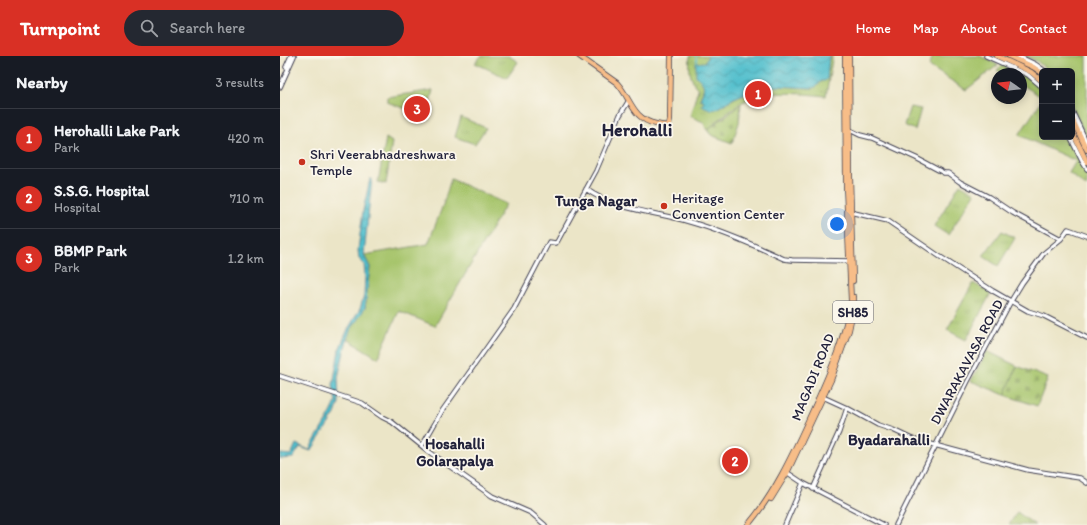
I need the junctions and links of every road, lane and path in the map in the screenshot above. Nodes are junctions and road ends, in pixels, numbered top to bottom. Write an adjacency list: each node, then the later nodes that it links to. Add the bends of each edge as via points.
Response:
1 (293, 56): 13 (street); 15 (street)
2 (579, 56): 16 (main road, via 617,84)
3 (671, 56): 16 (main road, via 669,125 645,120)
4 (845, 56): 19 (main road, MAGADI ROAD / SH85)
5 (849, 56): 19 (main road, MAGADI ROAD / SH85)
6 (986, 56): 14 (street, via 1028,75)
7 (997, 56): 12 (main road)
8 (1010, 56): 11 (main road)
9 (1018, 56): 10 (street)
10 (1041, 68)
11 (1039, 71)
12 (1039, 78)
13 (280, 81)
14 (1039, 84)
15 (280, 87)
16 (628, 102): 26 (street)
17 (1075, 117): 22 (street)
18 (1075, 124): 23 (main road)
19 (848, 128): 27 (main road, MAGADI ROAD / SH85); 29 (street, via 916,158 944,174 948,173)
20 (1075, 137): 24 (main road)
21 (1072, 140): 25 (street)
22 (1087, 143)
23 (1087, 150)
24 (1087, 162)
25 (1087, 169)
26 (586, 189): 30 (street, via 609,201 691,222 784,259); 36 (street, via 557,242 549,242 514,309 442,411)
27 (850, 212): 30 (main road, MAGADI ROAD / SH85); 31 (street, via 888,221 975,280); 34 (main road, MAGADI ROAD / SH85, via 854,305 849,330)
28 (1087, 236): 29 (street, DWARAKAVASA ROAD, via 1068,229)
29 (1061, 239): 31 (street, DWARAKAVASA ROAD, via 1044,253)
30 (849, 261): 38 (main road, MAGADI ROAD / SH85, via 851,301 845,328 827,379)
31 (1011, 301): 32 (street); 37 (street, DWARAKAVASA ROAD)
32 (1087, 338)
33 (280, 376): 36 (street, via 362,403 392,422)
34 (823, 397): 35 (street); 38 (main road, MAGADI ROAD / SH85)
35 (847, 408): 37 (street, via 912,440); 41 (street, via 839,432)
36 (422, 446): 42 (street, via 492,496 530,513)
37 (936, 446): 40 (street, via 1028,470 1080,478); 47 (street, DWARAKAVASA ROAD)
38 (786, 472): 39 (street); 43 (main road, MAGADI ROAD / SH85, via 762,509); 44 (main road, MAGADI ROAD / SH85)
39 (803, 483): 41 (street); 45 (street)
40 (1087, 483)
41 (813, 488): 46 (street)
42 (545, 525)
43 (748, 525)
44 (753, 525)
45 (785, 525)
46 (884, 525)
47 (896, 525)

